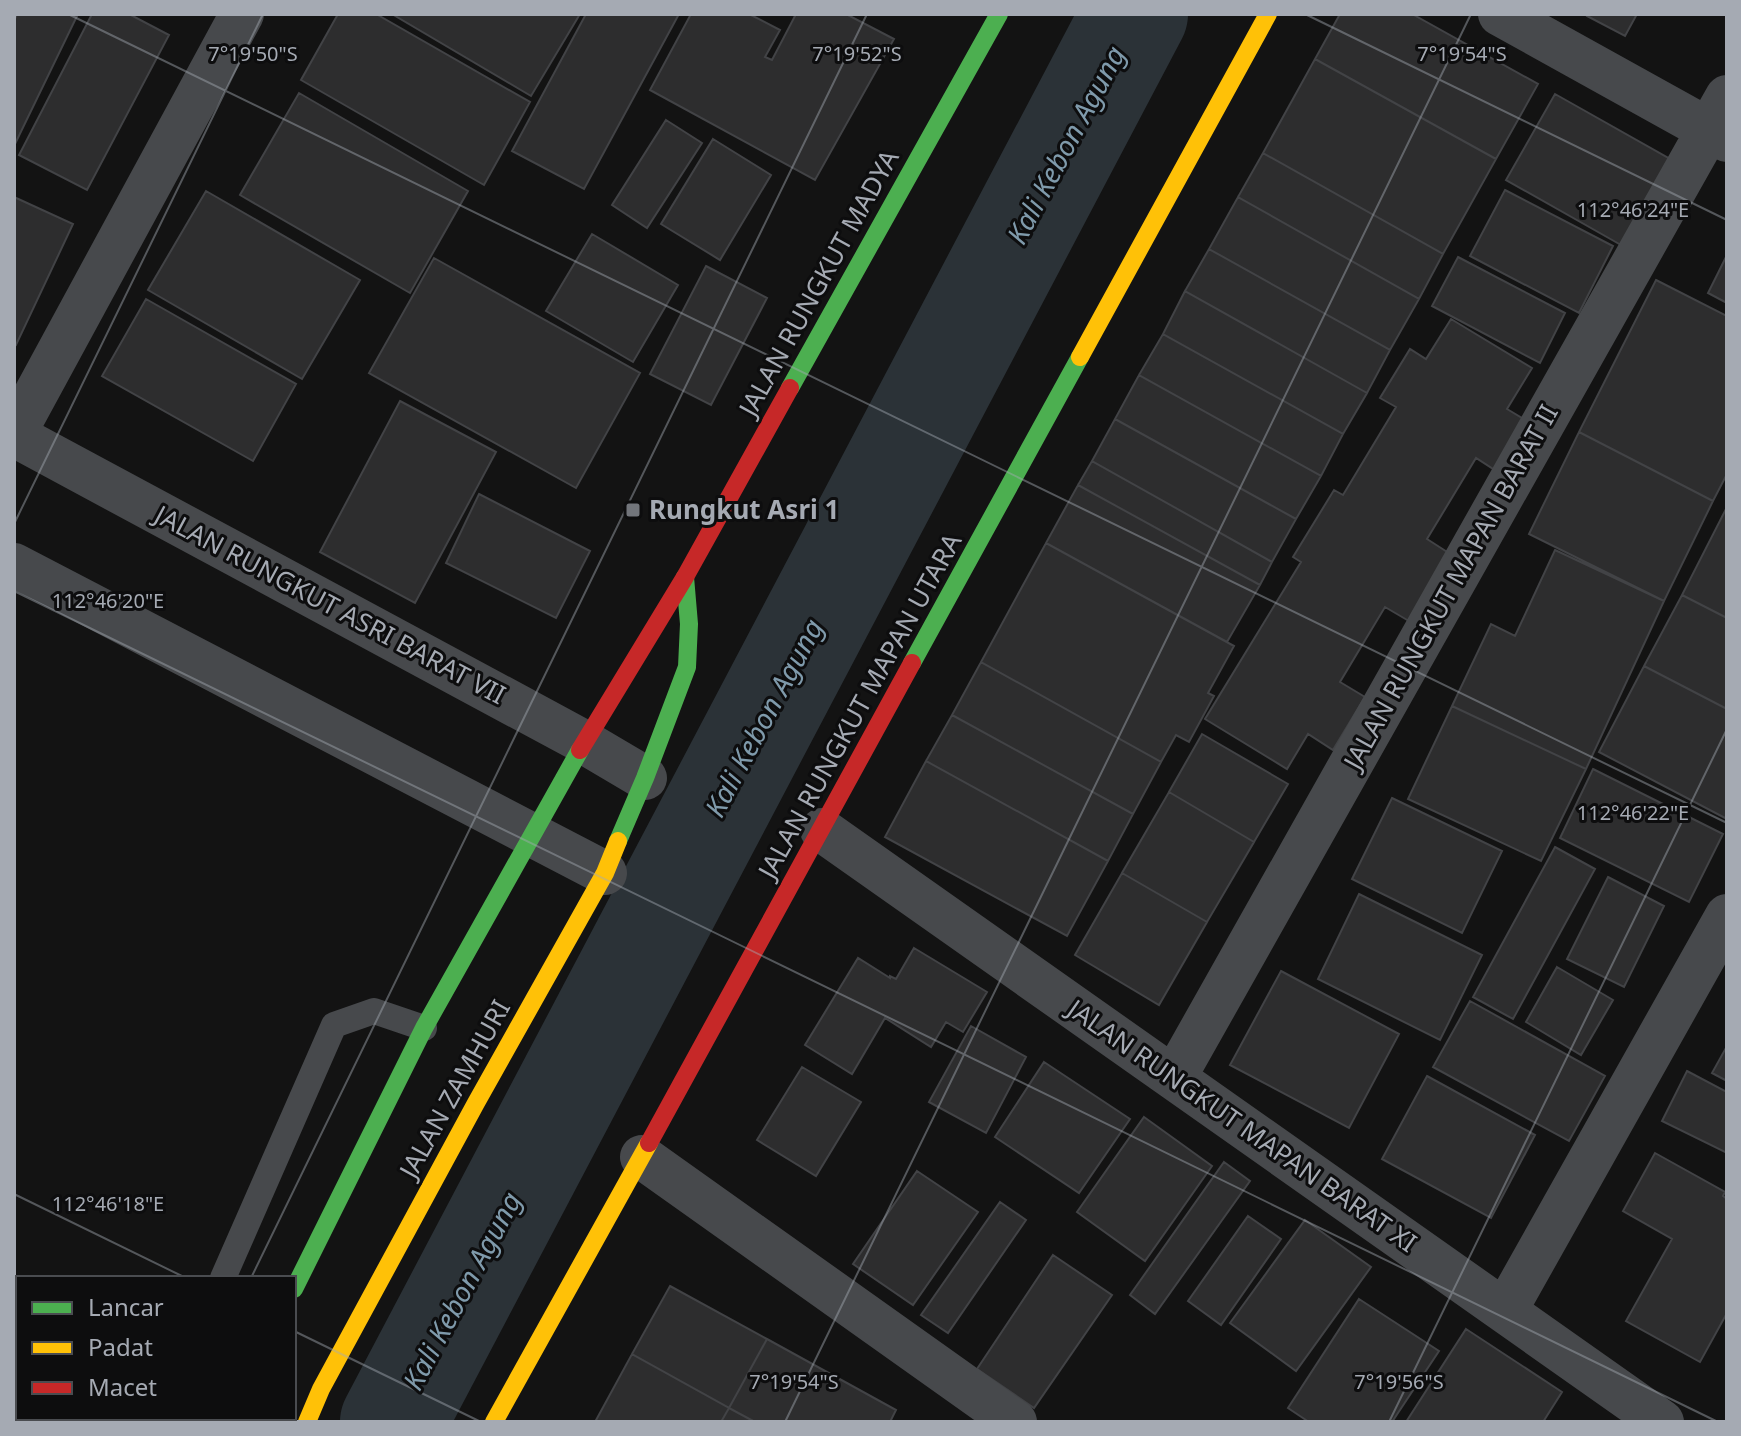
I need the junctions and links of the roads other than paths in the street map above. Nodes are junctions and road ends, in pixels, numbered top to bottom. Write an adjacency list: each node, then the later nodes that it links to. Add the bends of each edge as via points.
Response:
1 (242, 14): 6 (street)
2 (999, 14): 8 (main road, JALAN RUNGKUT MADYA)
3 (1268, 14): 11 (main road, JALAN RUNGKUT MAPAN UTARA)
4 (1500, 14): 5 (street)
5 (1721, 122): 16 (street, JALAN RUNGKUT MAPAN BARAT II)
6 (14, 434): 9 (street, JALAN RUNGKUT ASRI BARAT VII)
7 (14, 565): 12 (street)
8 (685, 577): 9 (main road, JALAN RUNGKUT MADYA); 10 (main road, via 687,667)
9 (584, 742): 10 (street, JALAN RUNGKUT ASRI BARAT VII); 12 (main road, JALAN ZAMHURI)
10 (645, 778): 13 (main road, JALAN ZAMHURI)
11 (822, 830): 16 (street, JALAN RUNGKUT MAPAN BARAT XI); 17 (main road, JALAN RUNGKUT MAPAN UTARA)
12 (533, 835): 13 (street); 15 (main road, JALAN ZAMHURI)
13 (605, 873): 21 (main road, JALAN ZAMHURI)
14 (1727, 916): 20 (street)
15 (424, 1028): 18 (lane, via 374,1011 334,1025); 19 (main road, JALAN ZAMHURI)
16 (1174, 1078): 20 (street, JALAN RUNGKUT MAPAN BARAT XI)
17 (642, 1157): 22 (main road, JALAN RUNGKUT MAPAN UTARA); 23 (street)
18 (224, 1276)
19 (296, 1285)
20 (1505, 1311): 24 (street, JALAN RUNGKUT MAPAN BARAT XI)
21 (307, 1422)
22 (494, 1422)
23 (1015, 1422)
24 (1662, 1422)

